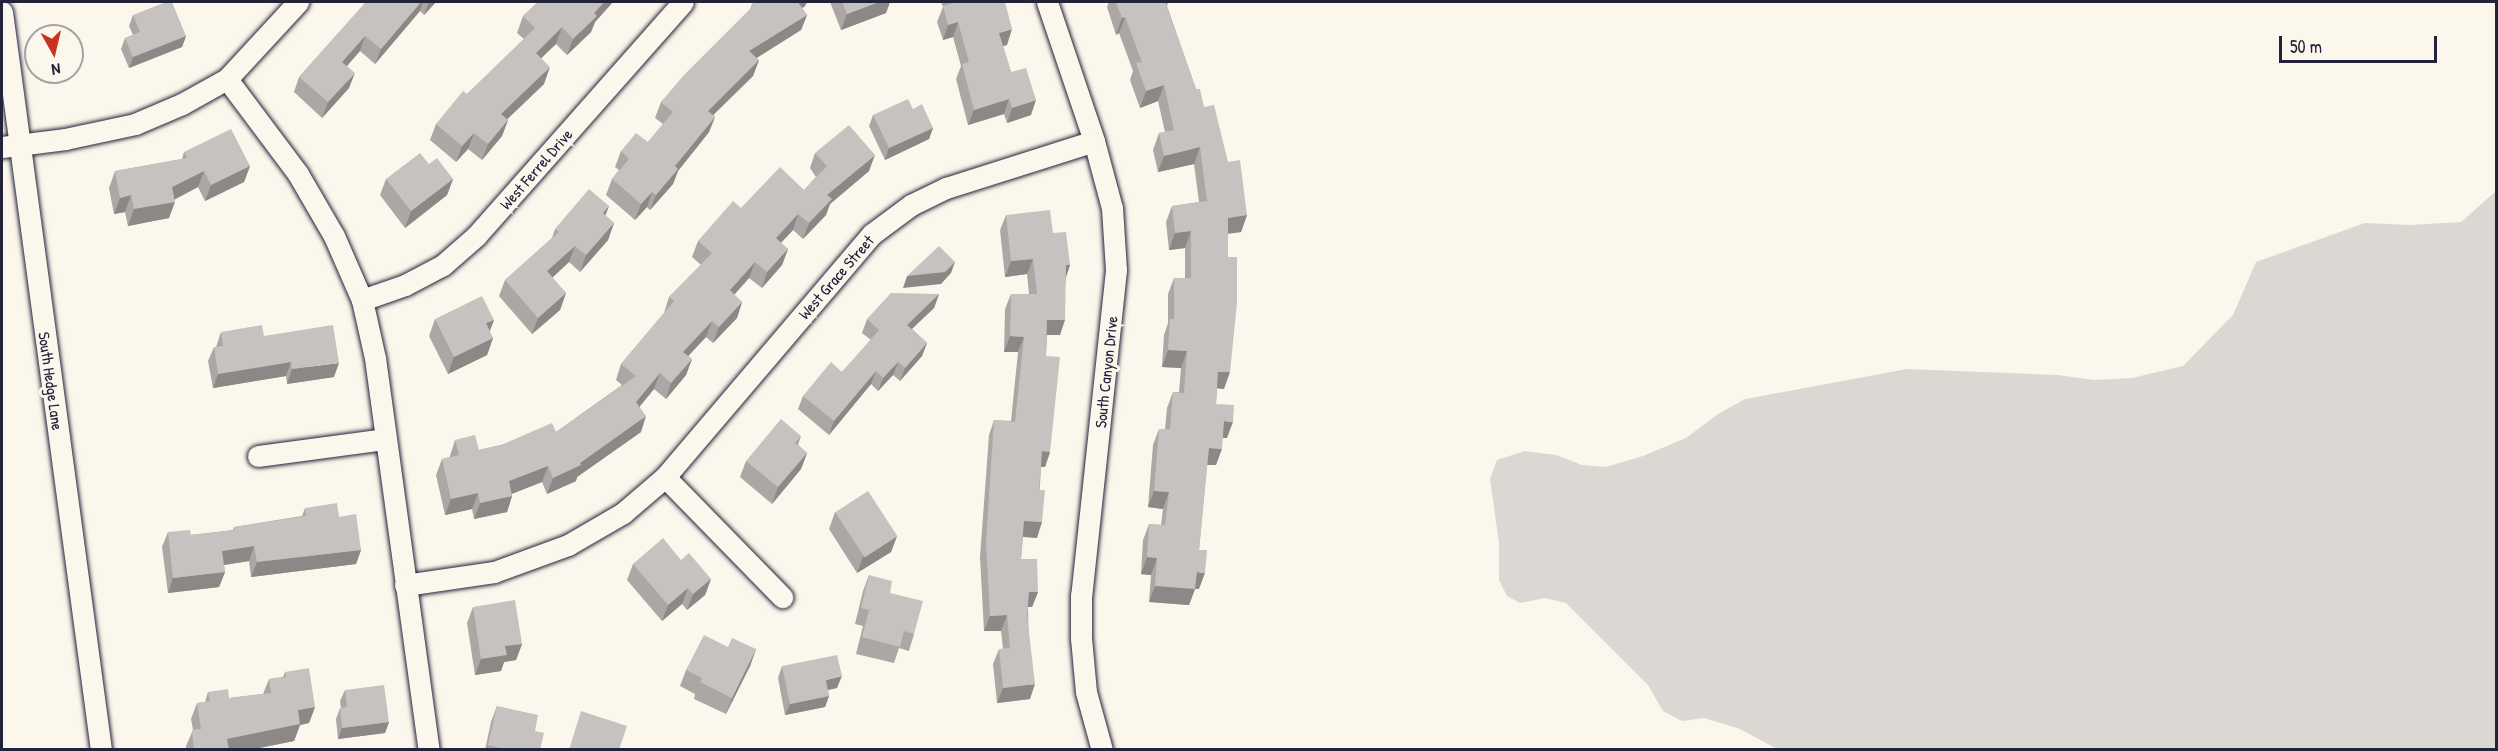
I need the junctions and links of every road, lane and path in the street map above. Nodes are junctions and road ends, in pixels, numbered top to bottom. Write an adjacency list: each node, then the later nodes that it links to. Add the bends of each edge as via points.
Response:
1 (298, 2): 5 (street)
2 (683, 2): 8 (street, West Ferrel Drive, via 476,237 443,265 405,285)
3 (1047, 2): 6 (street, South Canyon Drive)
4 (2, 12): 7 (street, South Hedge Lane)
5 (227, 79): 7 (street, via 135,124); 8 (street, via 298,174 334,236)
6 (1094, 141): 11 (street, West Grace Street, via 946,188 911,204 872,234); 16 (street, South Canyon Drive, via 1112,208 1116,270 1081,595 1086,692)
7 (10, 146): 14 (street, South Hedge Lane)
8 (362, 300): 9 (street, via 375,358)
9 (385, 439): 10 (street); 12 (street)
10 (258, 456)
11 (665, 477): 12 (street, West Grace Street, via 623,513 568,545 494,572); 13 (street)
12 (405, 585): 15 (street)
13 (782, 597)
14 (101, 750)
15 (429, 750)
16 (1102, 750)

